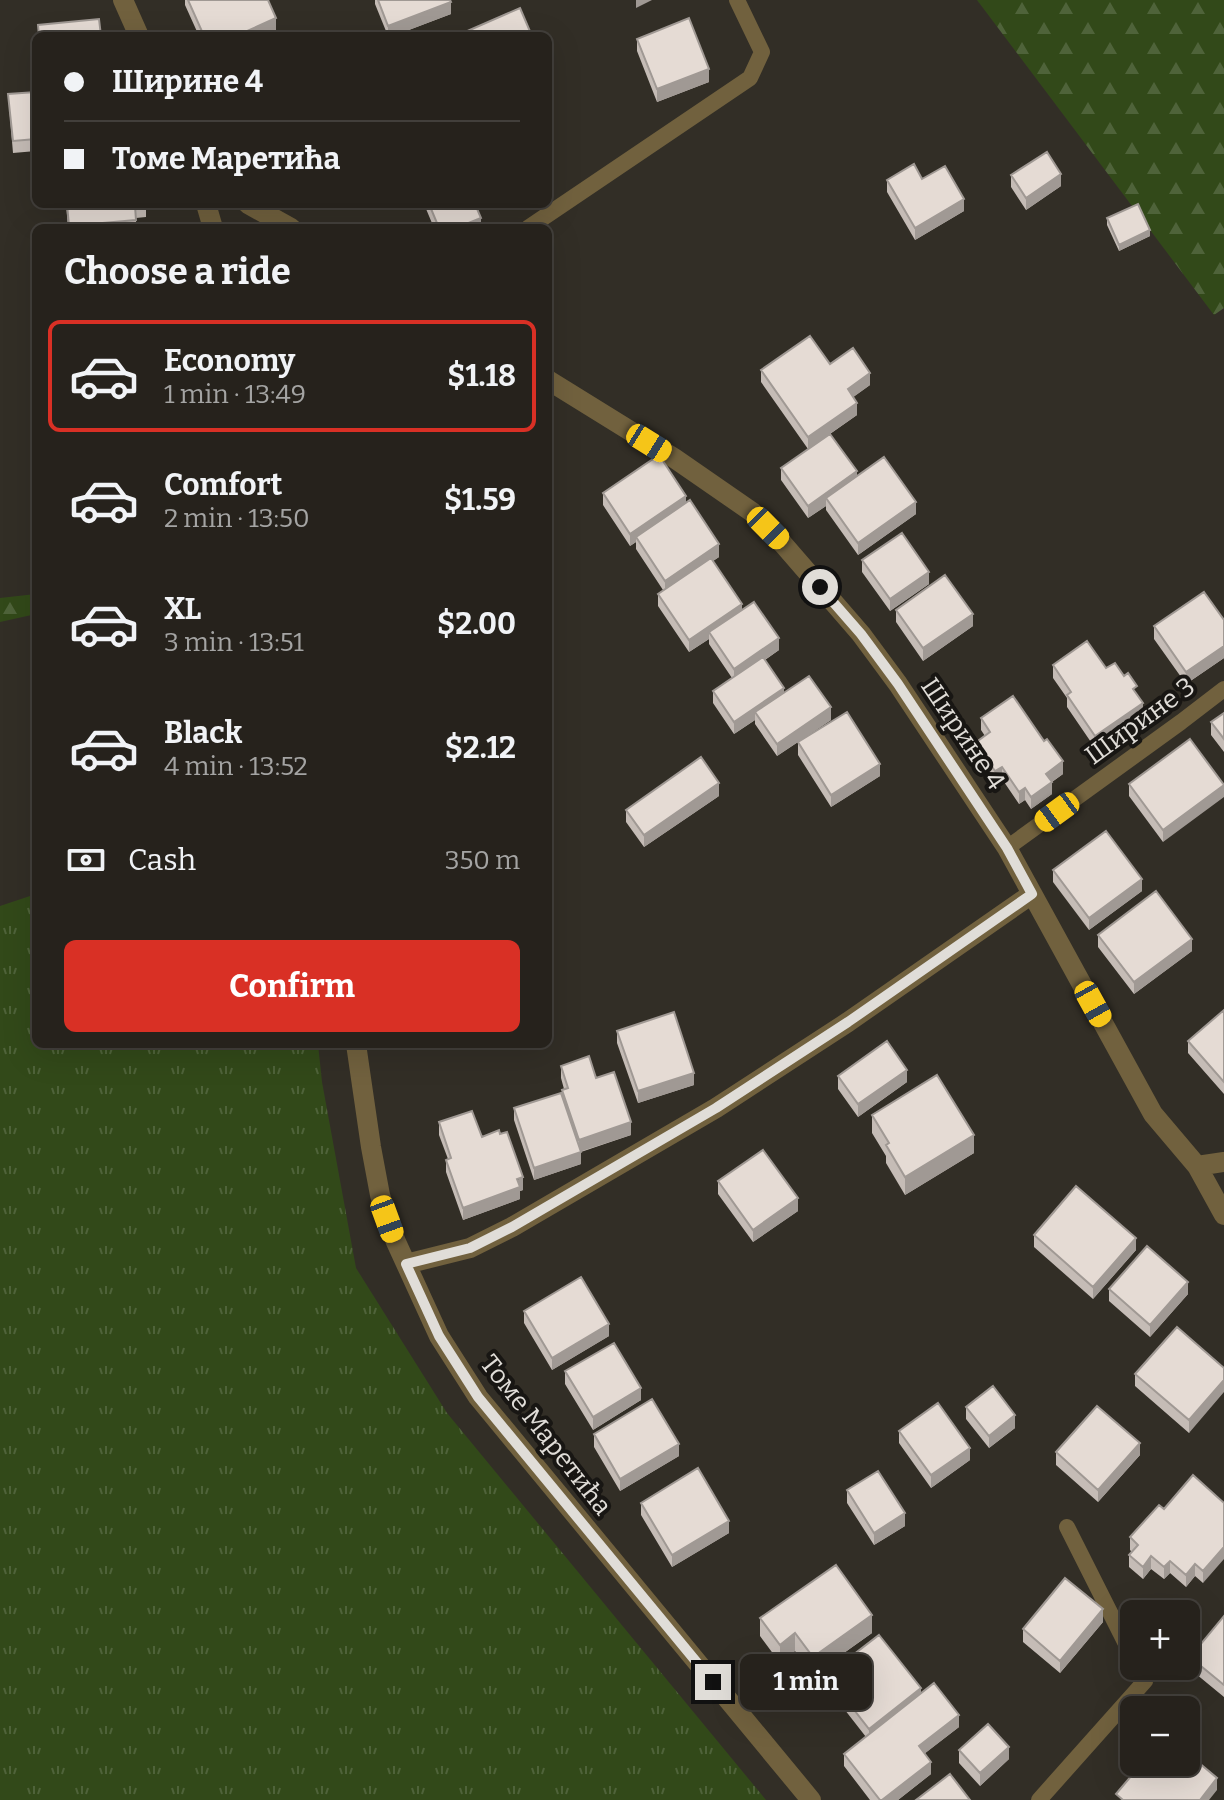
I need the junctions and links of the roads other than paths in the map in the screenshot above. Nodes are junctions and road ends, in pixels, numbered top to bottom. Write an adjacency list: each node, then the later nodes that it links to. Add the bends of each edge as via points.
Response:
1 (123, 0): 3 (street)
2 (737, 0): 6 (lane, via 762,52 750,78)
3 (137, 32)
4 (255, 208): 5 (street)
5 (284, 224)
6 (534, 224)
7 (552, 382): 9 (street, Ширине 4, via 674,458 752,512 776,536 861,634)
8 (1224, 689): 9 (lane, Ширине 3)
9 (1007, 848): 10 (street, Ширине 4)
10 (1032, 894): 13 (street, Ширине 4, via 1153,1114); 15 (street, via 716,1108 512,1227 470,1248)
11 (357, 1048): 15 (street, Томе Маретића, via 380,1195)
12 (1224, 1162): 13 (street)
13 (1197, 1166): 14 (street, Ширине 4)
14 (1224, 1215)
15 (406, 1264): 19 (street, Томе Маретића, via 439,1336 478,1397)
16 (1067, 1527): 17 (lane)
17 (1120, 1632)
18 (1136, 1680): 20 (lane)
19 (811, 1800)
20 (1039, 1800)

